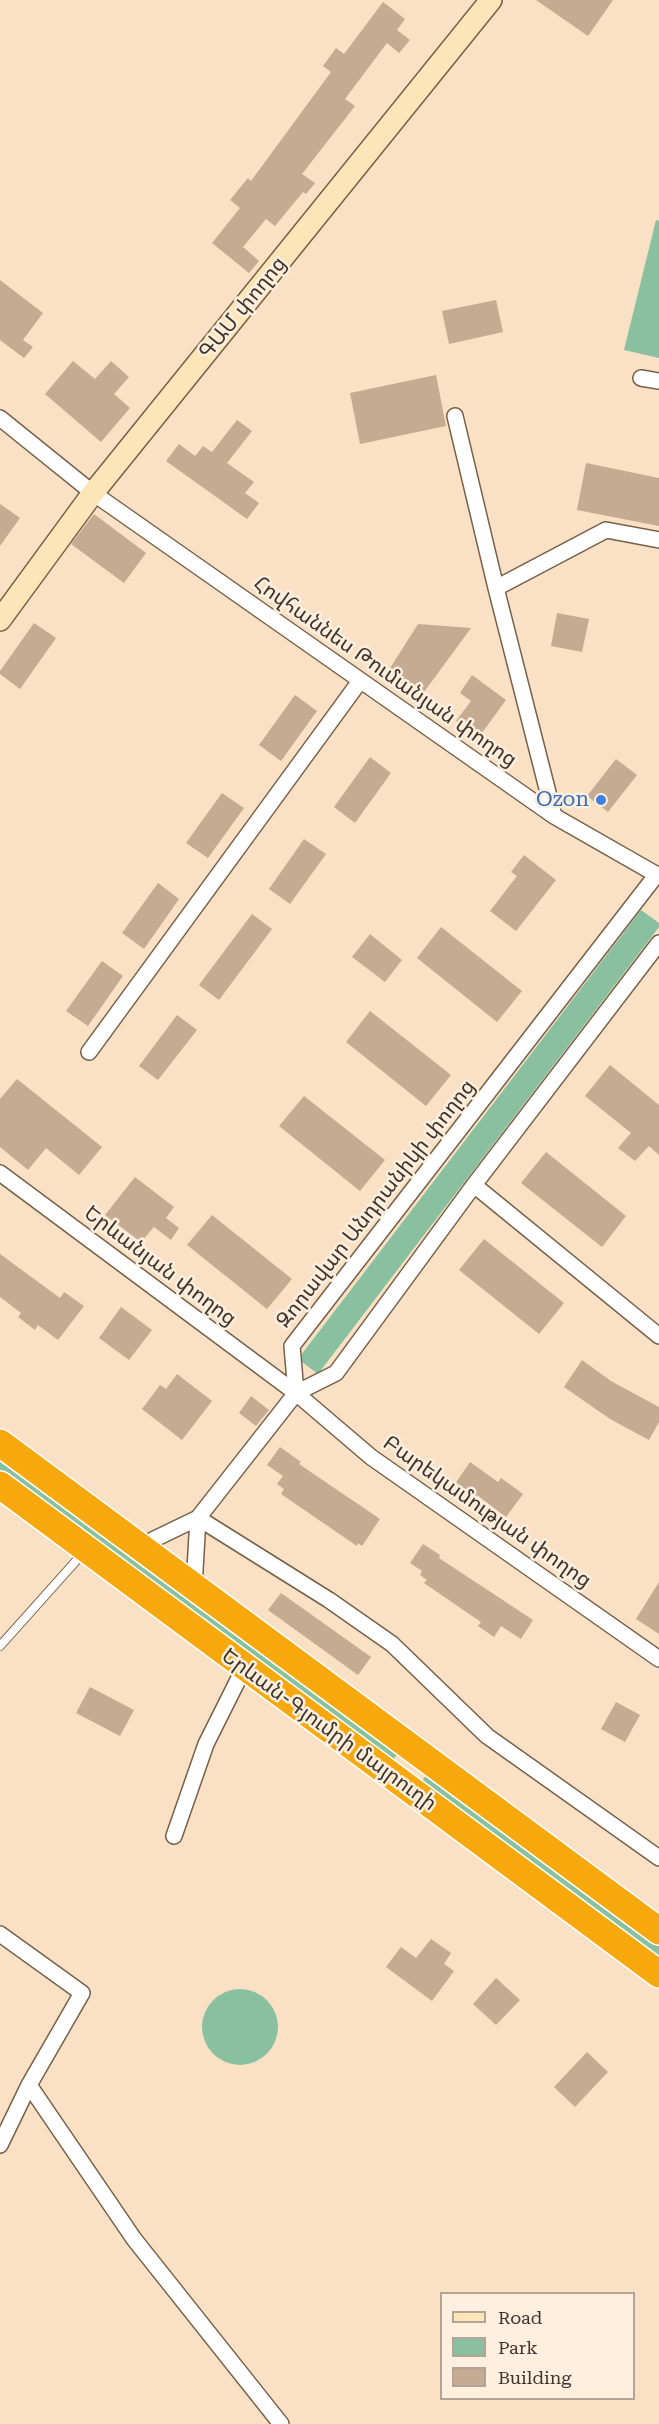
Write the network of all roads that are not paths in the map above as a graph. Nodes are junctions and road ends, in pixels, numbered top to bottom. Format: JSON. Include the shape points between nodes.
{"nodes":[{"id":1,"x":491,"y":0,"type":"edge"},
{"id":2,"x":641,"y":378,"type":"dead end"},
{"id":3,"x":659,"y":381,"type":"edge"},
{"id":4,"x":455,"y":416,"type":"dead end"},
{"id":5,"x":0,"y":418,"type":"edge"},
{"id":6,"x":93,"y":493,"type":"junction"},
{"id":7,"x":659,"y":540,"type":"edge"},
{"id":8,"x":496,"y":588,"type":"junction"},
{"id":9,"x":0,"y":620,"type":"edge"},
{"id":10,"x":360,"y":681,"type":"junction"},
{"id":11,"x":554,"y":816,"type":"junction"},
{"id":12,"x":658,"y":875,"type":"edge"},
{"id":13,"x":659,"y":943,"type":"edge"},
{"id":14,"x":89,"y":1052,"type":"dead end"},
{"id":15,"x":0,"y":1173,"type":"edge"},
{"id":16,"x":474,"y":1185,"type":"junction"},
{"id":17,"x":659,"y":1336,"type":"edge"},
{"id":18,"x":296,"y":1393,"type":"junction"},
{"id":19,"x":0,"y":1443,"type":"edge"},
{"id":20,"x":0,"y":1485,"type":"edge"},
{"id":21,"x":198,"y":1518,"type":"junction"},
{"id":22,"x":140,"y":1546,"type":"junction"},
{"id":23,"x":87,"y":1549,"type":"junction"},
{"id":24,"x":194,"y":1587,"type":"junction"},
{"id":25,"x":0,"y":1646,"type":"edge"},
{"id":26,"x":659,"y":1659,"type":"edge"},
{"id":27,"x":244,"y":1668,"type":"junction"},
{"id":28,"x":420,"y":1754,"type":"junction"},
{"id":29,"x":400,"y":1782,"type":"junction"},
{"id":30,"x":174,"y":1836,"type":"dead end"},
{"id":31,"x":659,"y":1858,"type":"edge"},
{"id":32,"x":659,"y":1931,"type":"edge"},
{"id":33,"x":0,"y":1934,"type":"edge"},
{"id":34,"x":659,"y":1974,"type":"edge"},
{"id":35,"x":29,"y":2085,"type":"junction"},
{"id":36,"x":0,"y":2145,"type":"edge"},
{"id":37,"x":281,"y":2424,"type":"edge"}],
"edges":[{"from":1,"to":6,"type":"street","name":"ԳԱՄ փողոց"},
{"from":2,"to":3,"type":"street"},
{"from":4,"to":8,"type":"street"},
{"from":5,"to":6,"type":"street","name":"Հովհաննես Թումանյան փողոց"},
{"from":6,"to":9,"type":"street","name":"ԳԱՄ փողոց"},
{"from":6,"to":10,"type":"street","name":"Հովհաննես Թումանյան փողոց"},
{"from":7,"to":8,"type":"street","via":[[606,530]]},
{"from":8,"to":11,"type":"street"},
{"from":10,"to":11,"type":"street","name":"Հովհաննես Թումանյան փողոց"},
{"from":10,"to":14,"type":"street"},
{"from":11,"to":12,"type":"street","name":"Հովհաննես Թումանյան փողոց"},
{"from":12,"to":18,"type":"street","name":"Զորավար Անդրանիկի փողոց","via":[[292,1346]]},
{"from":13,"to":16,"type":"street"},
{"from":15,"to":18,"type":"street","name":"Երևանյան փողոց"},
{"from":16,"to":17,"type":"street"},
{"from":16,"to":18,"type":"street","via":[[336,1373]]},
{"from":18,"to":21,"type":"street"},
{"from":18,"to":26,"type":"street","name":"Բարեկամության փողոց","via":[[371,1457]]},
{"from":19,"to":22,"type":"highway","name":"Երևան-Գյումրի մայրուղի"},
{"from":20,"to":23,"type":"highway","name":"Երևան-Գյումրի մայրուղի"},
{"from":21,"to":22,"type":"street"},
{"from":21,"to":24,"type":"street"},
{"from":21,"to":31,"type":"street","via":[[392,1644],[487,1736]]},
{"from":22,"to":24,"type":"highway","name":"Երևան-Գյումրի մայրուղի"},
{"from":23,"to":25,"type":"lane"},
{"from":23,"to":27,"type":"highway","name":"Երևան-Գյումրի մայրուղի"},
{"from":24,"to":28,"type":"highway","name":"Երևան-Գյումրի մայրուղի"},
{"from":27,"to":29,"type":"highway","name":"Երևան-Գյումրի մայրուղի"},
{"from":27,"to":30,"type":"street","via":[[206,1744]]},
{"from":28,"to":29,"type":"highway"},
{"from":28,"to":32,"type":"highway","name":"Երևան-Գյումրի մայրուղի"},
{"from":29,"to":34,"type":"highway","name":"Երևան-Գյումրի մայրուղի"},
{"from":33,"to":35,"type":"street","via":[[82,1993]]},
{"from":35,"to":36,"type":"street"},
{"from":35,"to":37,"type":"street","via":[[134,2239]]}]}
